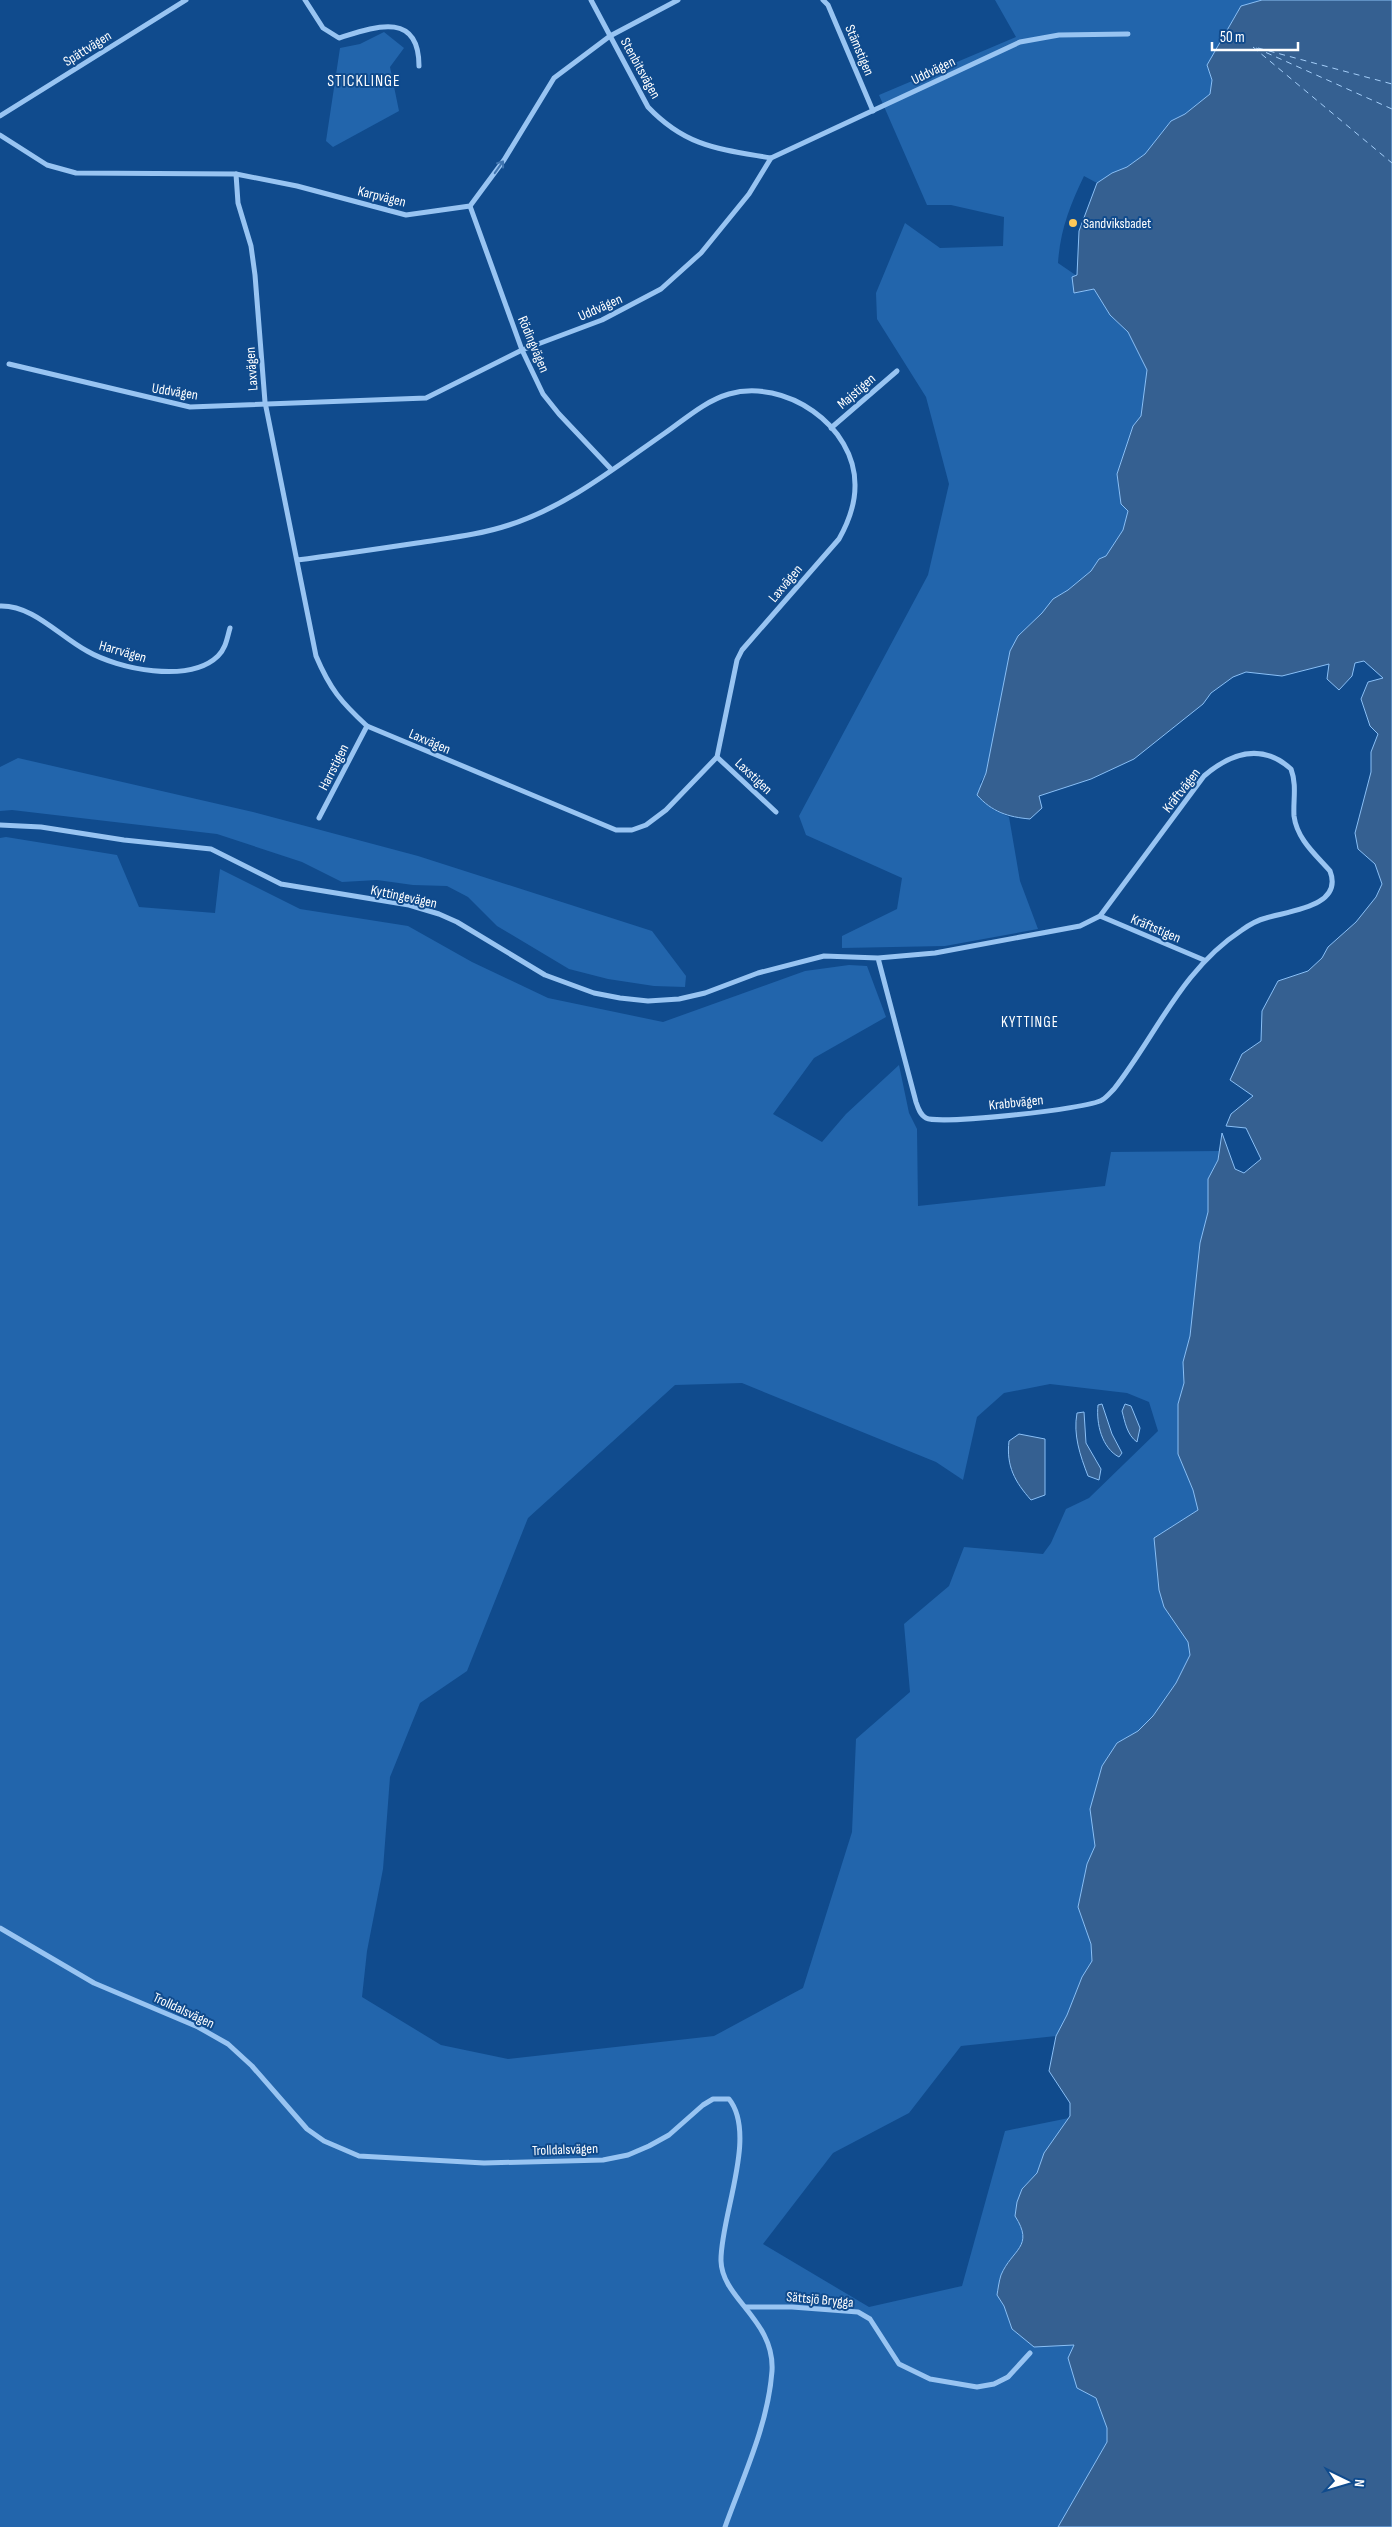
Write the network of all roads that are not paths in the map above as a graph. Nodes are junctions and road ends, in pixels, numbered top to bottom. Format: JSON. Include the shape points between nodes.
{"nodes":[{"id":1,"x":186,"y":0,"type":"edge"},
{"id":2,"x":306,"y":0,"type":"edge"},
{"id":3,"x":591,"y":0,"type":"edge"},
{"id":4,"x":678,"y":0,"type":"edge"},
{"id":5,"x":823,"y":0,"type":"edge"},
{"id":6,"x":1128,"y":34,"type":"dead end"},
{"id":7,"x":610,"y":36,"type":"junction"},
{"id":8,"x":419,"y":66,"type":"dead end"},
{"id":9,"x":873,"y":111,"type":"junction"},
{"id":10,"x":0,"y":116,"type":"edge"},
{"id":11,"x":0,"y":135,"type":"edge"},
{"id":12,"x":770,"y":158,"type":"junction"},
{"id":13,"x":236,"y":174,"type":"junction"},
{"id":14,"x":470,"y":206,"type":"junction"},
{"id":15,"x":522,"y":350,"type":"junction"},
{"id":16,"x":9,"y":364,"type":"dead end"},
{"id":17,"x":897,"y":371,"type":"dead end"},
{"id":18,"x":265,"y":402,"type":"junction"},
{"id":19,"x":831,"y":428,"type":"junction"},
{"id":20,"x":611,"y":469,"type":"junction"},
{"id":21,"x":297,"y":560,"type":"junction"},
{"id":22,"x":0,"y":606,"type":"edge"},
{"id":23,"x":230,"y":628,"type":"dead end"},
{"id":24,"x":367,"y":726,"type":"junction"},
{"id":25,"x":717,"y":757,"type":"junction"},
{"id":26,"x":776,"y":812,"type":"dead end"},
{"id":27,"x":319,"y":818,"type":"dead end"},
{"id":28,"x":0,"y":824,"type":"edge"},
{"id":29,"x":1100,"y":916,"type":"junction"},
{"id":30,"x":878,"y":958,"type":"junction"},
{"id":31,"x":1204,"y":960,"type":"junction"},
{"id":32,"x":0,"y":1928,"type":"edge"},
{"id":33,"x":746,"y":2307,"type":"junction"},
{"id":34,"x":1030,"y":2353,"type":"dead end"},
{"id":35,"x":725,"y":2527,"type":"edge"}],
"edges":[{"from":1,"to":10,"type":"street","name":"Spättvägen"},
{"from":2,"to":8,"type":"street","via":[[324,28],[339,38],[392,25],[403,29],[414,40],[419,52]]},
{"from":3,"to":7,"type":"street","name":"Stenbitsvägen"},
{"from":4,"to":7,"type":"street"},
{"from":5,"to":9,"type":"street","name":"Stämstigen","via":[[828,5]]},
{"from":6,"to":9,"type":"street","name":"Uddvägen","via":[[1059,35],[1020,42]]},
{"from":7,"to":12,"type":"street","name":"Stenbitsvägen","via":[[648,107],[674,131],[718,149]]},
{"from":14,"to":7,"type":"street","one_way":true,"via":[[504,160],[554,78]]},
{"from":9,"to":12,"type":"street","name":"Uddvägen"},
{"from":11,"to":13,"type":"street","name":"Karpvägen","via":[[47,165],[76,173]]},
{"from":12,"to":15,"type":"street","name":"Uddvägen","via":[[749,194],[701,253],[671,282],[602,320]]},
{"from":13,"to":14,"type":"street","name":"Karpvägen","via":[[297,186],[406,215]]},
{"from":13,"to":18,"type":"street","name":"Laxvägen","via":[[238,203],[251,246],[255,275]]},
{"from":14,"to":15,"type":"street","name":"Rödingvägen"},
{"from":15,"to":18,"type":"street","name":"Uddvägen","via":[[426,398]]},
{"from":15,"to":20,"type":"street","name":"Rödingvägen","via":[[543,394]]},
{"from":16,"to":18,"type":"street","name":"Uddvägen","via":[[190,407]]},
{"from":17,"to":19,"type":"street","name":"Majstigen"},
{"from":18,"to":21,"type":"street","name":"Laxvägen"},
{"from":19,"to":20,"type":"street","name":"Laxvägen","via":[[801,403],[781,395],[747,390],[711,401]]},
{"from":19,"to":25,"type":"street","name":"Laxvägen","via":[[853,466],[856,485],[848,521],[822,560],[742,650],[732,678]]},
{"from":20,"to":21,"type":"street","name":"Laxvägen","via":[[565,499],[510,525],[477,534]]},
{"from":21,"to":24,"type":"street","name":"Laxvägen","via":[[316,656],[341,702]]},
{"from":22,"to":23,"type":"street","name":"Harrvägen","via":[[8,605],[27,612],[87,652],[107,661],[161,672],[194,668],[212,660],[225,646]]},
{"from":24,"to":25,"type":"street","name":"Laxvägen","via":[[616,830],[632,830],[646,825],[666,810]]},
{"from":24,"to":27,"type":"street","name":"Harrstigen"},
{"from":25,"to":26,"type":"street","name":"Laxstigen"},
{"from":28,"to":30,"type":"street","name":"Kyttingevägen","via":[[210,849],[281,884],[439,914],[545,975],[594,993],[620,998],[648,1001],[678,999],[824,956]]},
{"from":29,"to":30,"type":"street","name":"Kräftvägen","via":[[1080,926],[935,953]]},
{"from":29,"to":31,"type":"street","name":"Kräftstigen"},
{"from":29,"to":31,"type":"street","name":"Kräftvägen","via":[[1204,776],[1233,757],[1256,753],[1274,756],[1291,770],[1296,827],[1330,871],[1331,885],[1321,902],[1258,921]]},
{"from":30,"to":31,"type":"street","name":"Krabbvägen","via":[[916,1102],[927,1119],[940,1120],[1071,1108],[1102,1100],[1125,1075],[1183,985]]},
{"from":32,"to":33,"type":"street","name":"Trolldalsvägen","via":[[94,1983],[198,2027],[228,2044],[252,2066],[307,2129],[358,2156],[484,2163],[603,2160],[649,2146],[669,2135],[713,2099],[729,2099],[738,2117],[740,2147],[735,2190],[724,2229],[721,2264],[726,2280]]},
{"from":33,"to":34,"type":"street","name":"Sättsjö Brygga","via":[[858,2312],[870,2319],[899,2364],[930,2380],[977,2387],[994,2384],[1008,2377]]},
{"from":33,"to":35,"type":"street","name":"Trolldalsvägen","via":[[767,2338],[772,2351],[772,2371],[761,2425]]}]}
